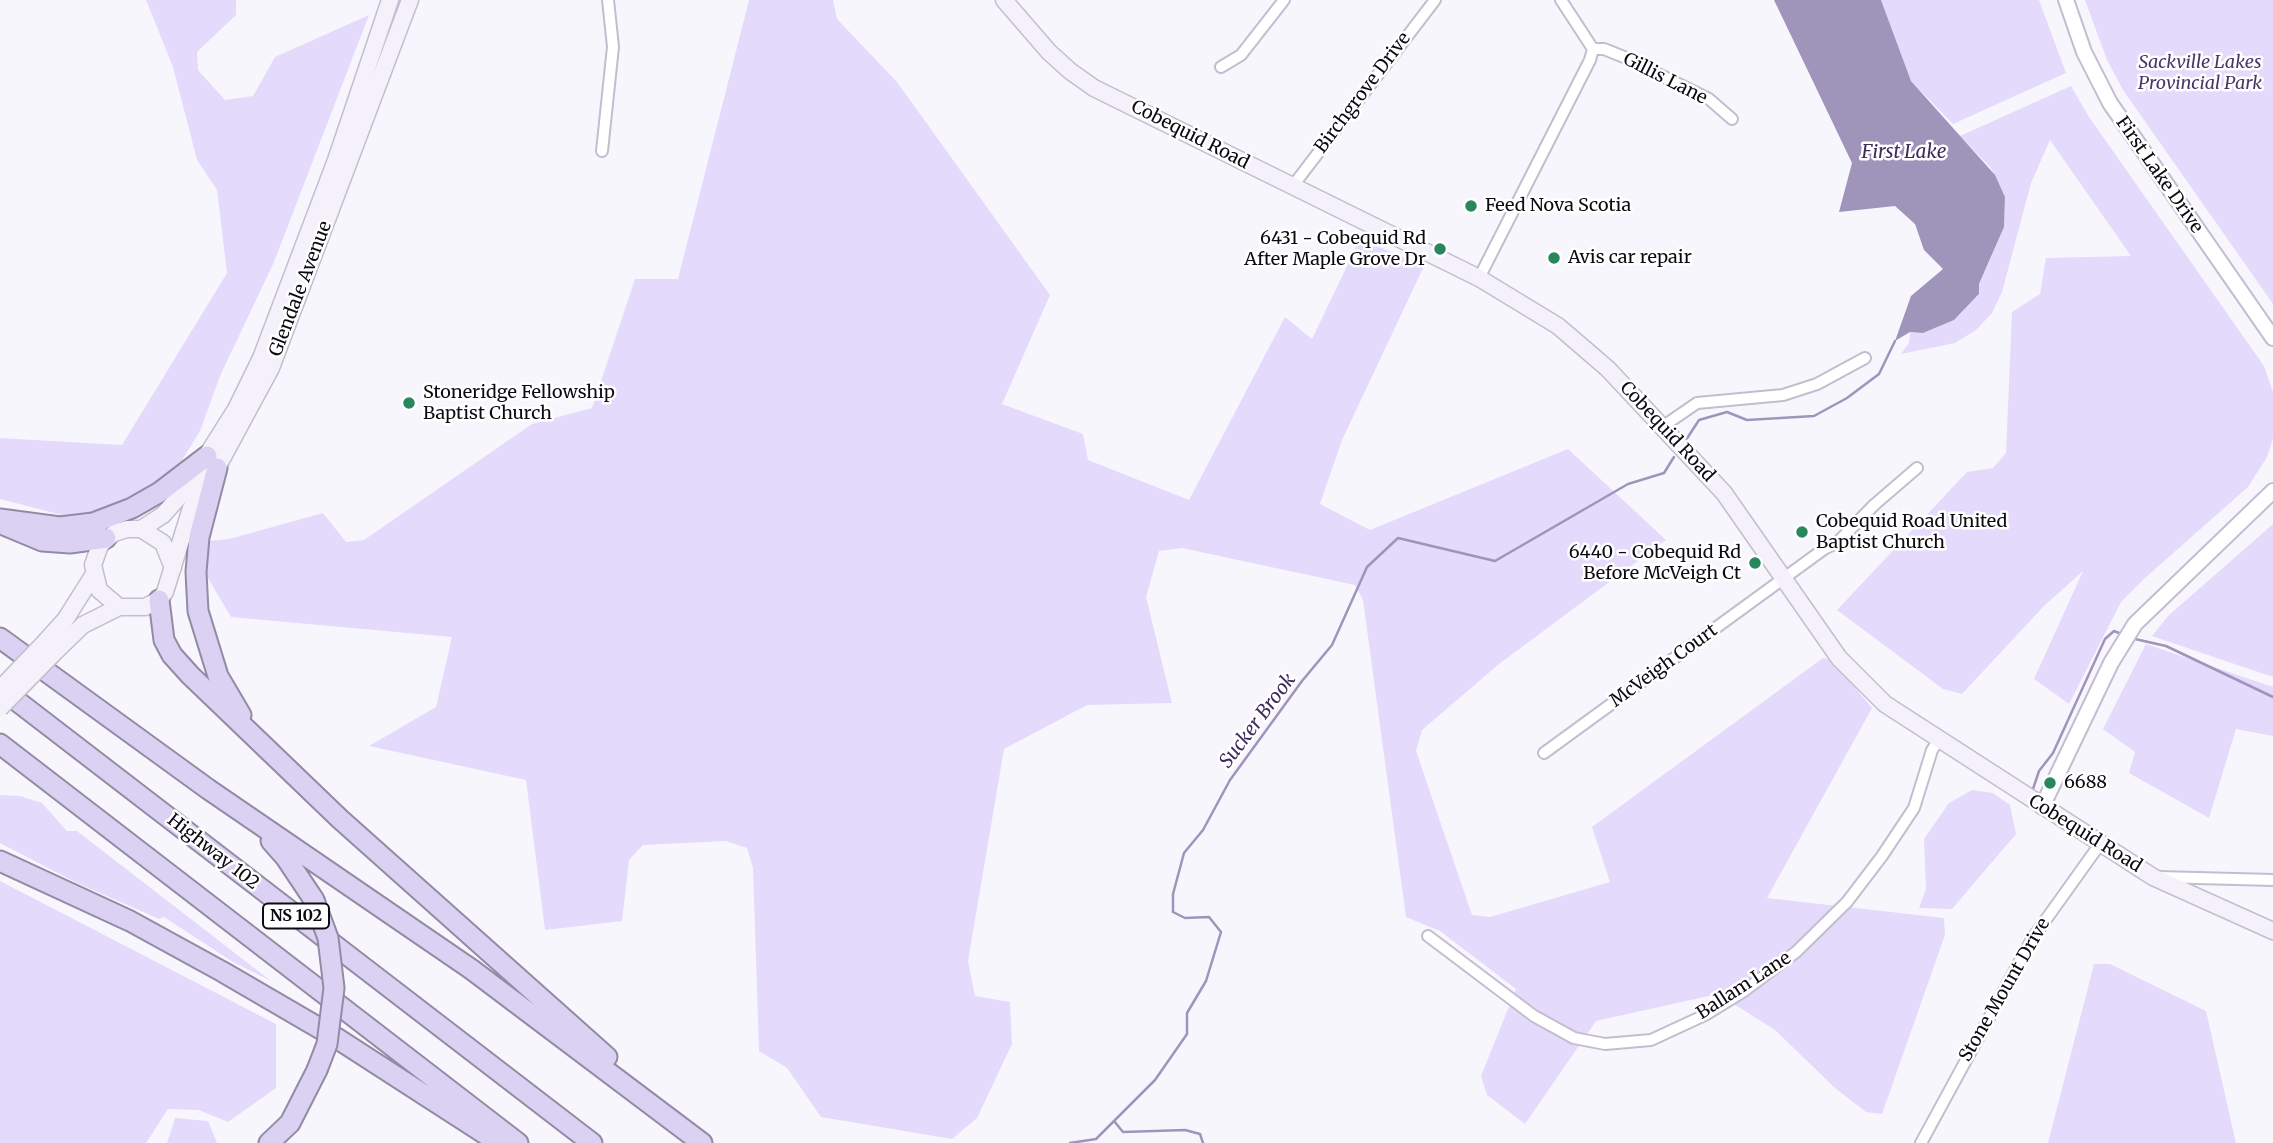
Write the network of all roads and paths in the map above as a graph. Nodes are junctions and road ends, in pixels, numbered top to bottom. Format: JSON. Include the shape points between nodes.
{"nodes":[{"id":1,"x":390,"y":0,"type":"edge"},
{"id":2,"x":410,"y":0,"type":"edge"},
{"id":3,"x":608,"y":0,"type":"edge"},
{"id":4,"x":1004,"y":0,"type":"edge"},
{"id":5,"x":1283,"y":0,"type":"edge"},
{"id":6,"x":1435,"y":0,"type":"edge"},
{"id":7,"x":1561,"y":0,"type":"edge"},
{"id":8,"x":2066,"y":0,"type":"edge"},
{"id":9,"x":1591,"y":54,"type":"junction"},
{"id":10,"x":1221,"y":67,"type":"dead end"},
{"id":11,"x":1732,"y":119,"type":"dead end"},
{"id":12,"x":602,"y":151,"type":"dead end"},
{"id":13,"x":1292,"y":187,"type":"junction"},
{"id":14,"x":1479,"y":278,"type":"junction"},
{"id":15,"x":2273,"y":338,"type":"edge"},
{"id":16,"x":1866,"y":358,"type":"dead end"},
{"id":17,"x":1662,"y":427,"type":"junction"},
{"id":18,"x":212,"y":462,"type":"junction"},
{"id":19,"x":1917,"y":468,"type":"dead end"},
{"id":20,"x":2273,"y":491,"type":"edge"},
{"id":21,"x":0,"y":521,"type":"edge"},
{"id":22,"x":141,"y":530,"type":"junction"},
{"id":23,"x":106,"y":538,"type":"junction"},
{"id":24,"x":173,"y":568,"type":"junction"},
{"id":25,"x":94,"y":574,"type":"junction"},
{"id":26,"x":1783,"y":579,"type":"junction"},
{"id":27,"x":159,"y":600,"type":"junction"},
{"id":28,"x":119,"y":607,"type":"junction"},
{"id":29,"x":0,"y":638,"type":"edge"},
{"id":30,"x":50,"y":647,"type":"junction"},
{"id":31,"x":0,"y":689,"type":"edge"},
{"id":32,"x":0,"y":708,"type":"edge"},
{"id":33,"x":249,"y":732,"type":"junction"},
{"id":34,"x":1939,"y":740,"type":"junction"},
{"id":35,"x":0,"y":744,"type":"edge"},
{"id":36,"x":1544,"y":753,"type":"dead end"},
{"id":37,"x":208,"y":789,"type":"junction"},
{"id":38,"x":2042,"y":807,"type":"junction"},
{"id":39,"x":2100,"y":844,"type":"junction"},
{"id":40,"x":0,"y":861,"type":"edge"},
{"id":41,"x":2153,"y":877,"type":"junction"},
{"id":42,"x":2273,"y":880,"type":"edge"},
{"id":43,"x":2273,"y":931,"type":"edge"},
{"id":44,"x":1429,"y":936,"type":"dead end"},
{"id":45,"x":268,"y":1143,"type":"edge"},
{"id":46,"x":499,"y":1143,"type":"edge"},
{"id":47,"x":518,"y":1143,"type":"edge"},
{"id":48,"x":592,"y":1143,"type":"edge"},
{"id":49,"x":703,"y":1143,"type":"edge"},
{"id":50,"x":1921,"y":1143,"type":"edge"}],
"edges":[{"from":1,"to":18,"type":"main road","name":"Glendale Avenue","via":[[261,358]]},
{"from":2,"to":18,"type":"main road","name":"Glendale Avenue","via":[[271,368]]},
{"from":3,"to":12,"type":"street","via":[[613,40]]},
{"from":4,"to":13,"type":"main road","name":"Cobequid Road","via":[[1049,52],[1094,88]]},
{"from":5,"to":10,"type":"street","via":[[1241,55]]},
{"from":6,"to":13,"type":"street","name":"Birchgrove Drive"},
{"from":7,"to":9,"type":"street"},
{"from":8,"to":15,"type":"street","name":"First Lake Drive","via":[[2084,52],[2110,103]]},
{"from":9,"to":11,"type":"street","name":"Gillis Lane","via":[[1604,49],[1624,57],[1709,99]]},
{"from":9,"to":14,"type":"street"},
{"from":13,"to":14,"type":"main road","name":"Cobequid Road"},
{"from":14,"to":17,"type":"main road","name":"Cobequid Road","via":[[1558,326],[1608,369]]},
{"from":16,"to":17,"type":"street","via":[[1817,384],[1783,395],[1698,403]]},
{"from":17,"to":26,"type":"main road","name":"Cobequid Road","via":[[1724,493]]},
{"from":18,"to":21,"type":"highway","via":[[132,508],[93,523],[60,527]]},
{"from":18,"to":22,"type":"main road","name":"Glendale Avenue"},
{"from":18,"to":24,"type":"main road","name":"Glendale Avenue","via":[[191,508]]},
{"from":18,"to":33,"type":"highway","via":[[195,572],[198,611],[218,676]]},
{"from":19,"to":26,"type":"street","name":"McVeigh Court","via":[[1838,542]]},
{"from":20,"to":38,"type":"street","via":[[2135,624],[2111,663]]},
{"from":21,"to":23,"type":"highway","via":[[16,533],[42,541]]},
{"from":22,"to":23,"type":"main road","name":"Glendale Avenue","via":[[127,529]]},
{"from":22,"to":24,"type":"main road","via":[[163,543]]},
{"from":23,"to":25,"type":"main road","via":[[96,552]]},
{"from":24,"to":27,"type":"main road","name":"Glendale Avenue"},
{"from":25,"to":28,"type":"main road","via":[[99,590]]},
{"from":25,"to":30,"type":"main road"},
{"from":26,"to":34,"type":"main road","name":"Cobequid Road","via":[[1860,681]]},
{"from":26,"to":36,"type":"street","name":"McVeigh Court"},
{"from":27,"to":28,"type":"main road","via":[[145,607]]},
{"from":27,"to":33,"type":"highway","via":[[164,640],[172,655]]},
{"from":28,"to":30,"type":"main road"},
{"from":29,"to":37,"type":"highway"},
{"from":30,"to":31,"type":"main road","bridge":true},
{"from":30,"to":32,"type":"main road","bridge":true},
{"from":31,"to":48,"type":"highway","name":"Highway 102","number":"NS 102"},
{"from":33,"to":49,"type":"highway"},
{"from":34,"to":38,"type":"main road","name":"Cobequid Road"},
{"from":34,"to":44,"type":"street","name":"Ballam Lane","via":[[1914,808],[1847,902],[1796,953],[1744,991],[1651,1040],[1605,1044],[1574,1038],[1534,1016]]},
{"from":35,"to":47,"type":"highway","number":"NS 102"},
{"from":37,"to":45,"type":"highway","bridge":true,"via":[[286,858],[314,900],[328,938],[334,988],[327,1044],[290,1122]]},
{"from":37,"to":49,"type":"highway","via":[[471,969]]},
{"from":38,"to":39,"type":"main road","name":"Cobequid Road"},
{"from":39,"to":41,"type":"main road","name":"Cobequid Road"},
{"from":39,"to":50,"type":"street","name":"Stone Mount Drive","via":[[2032,939]]},
{"from":40,"to":46,"type":"highway","via":[[130,921],[223,972],[338,1039]]},
{"from":41,"to":42,"type":"street"},
{"from":41,"to":43,"type":"main road","name":"Cobequid Road"}]}
